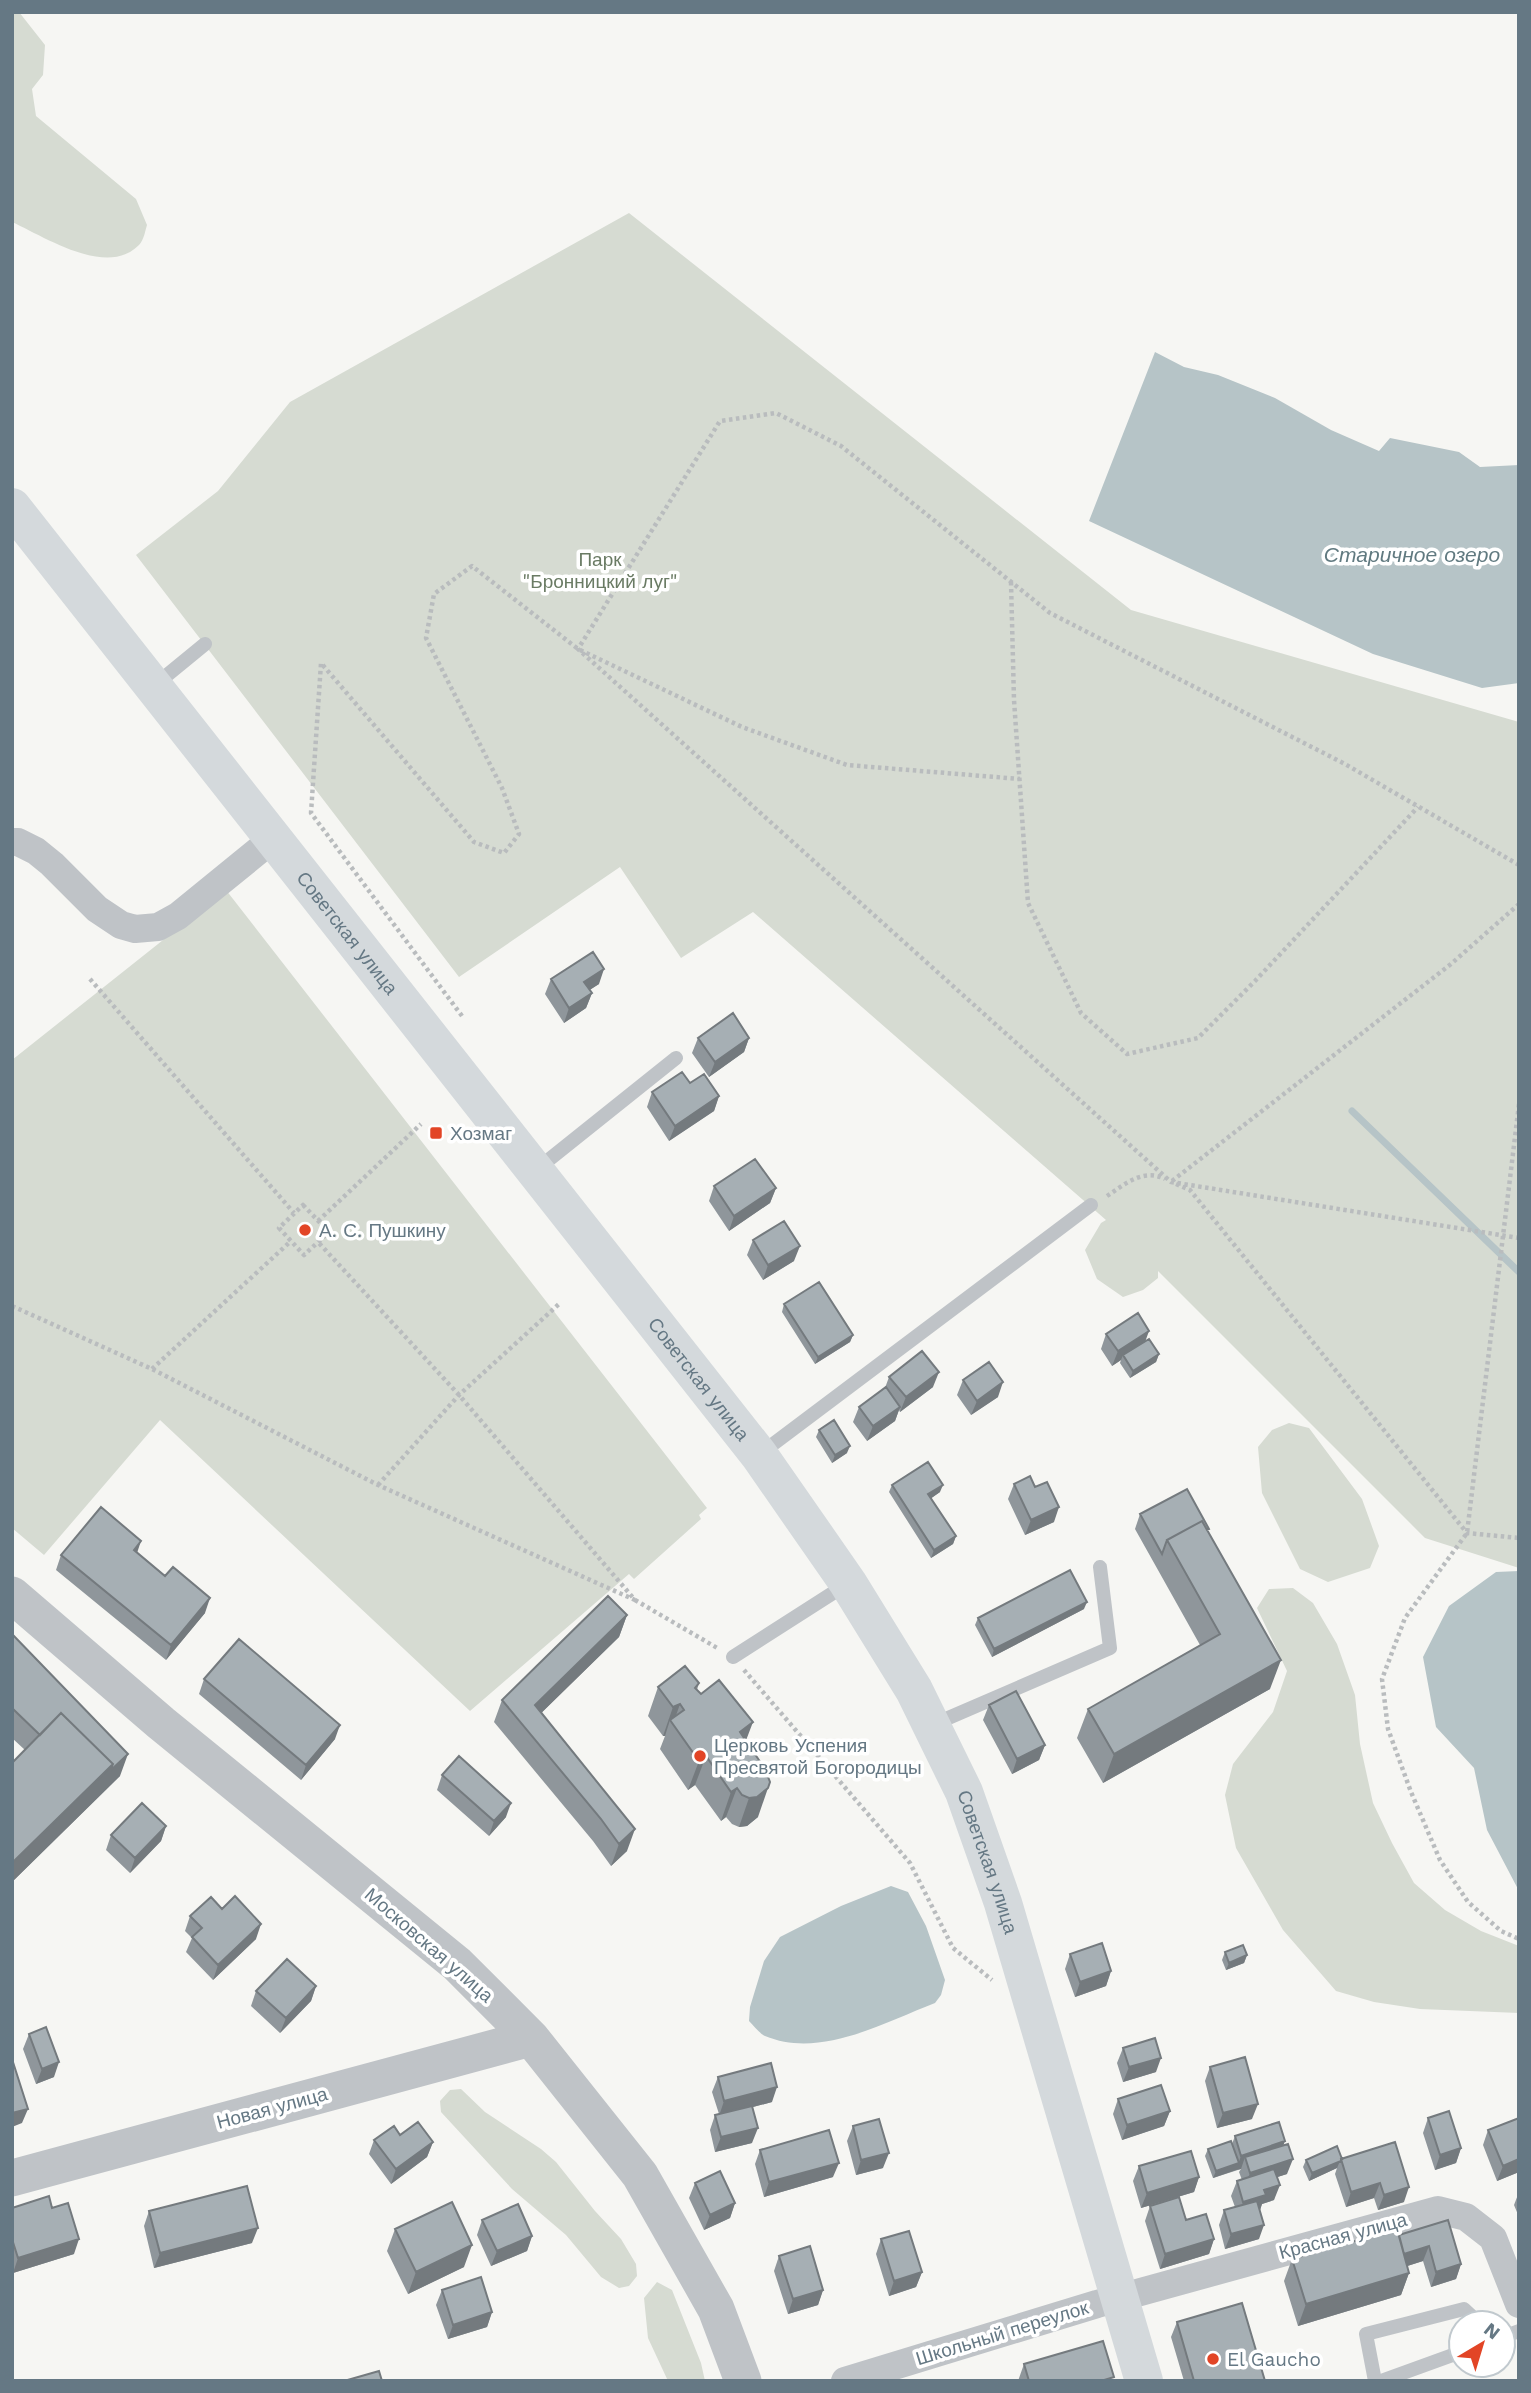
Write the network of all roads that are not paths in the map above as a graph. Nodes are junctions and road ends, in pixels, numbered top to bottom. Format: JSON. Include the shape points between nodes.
{"nodes":[{"id":1,"x":12,"y":507,"type":"edge"},
{"id":2,"x":205,"y":644,"type":"dead end"},
{"id":3,"x":153,"y":686,"type":"junction"},
{"id":4,"x":274,"y":838,"type":"junction"},
{"id":5,"x":12,"y":842,"type":"edge"},
{"id":6,"x":676,"y":1058,"type":"dead end"},
{"id":7,"x":536,"y":1170,"type":"junction"},
{"id":8,"x":1091,"y":1205,"type":"road end"},
{"id":9,"x":759,"y":1455,"type":"junction"},
{"id":10,"x":1100,"y":1567,"type":"dead end"},
{"id":11,"x":848,"y":1583,"type":"junction"},
{"id":12,"x":12,"y":1595,"type":"edge"},
{"id":13,"x":733,"y":1657,"type":"road end"},
{"id":14,"x":931,"y":1726,"type":"junction"},
{"id":15,"x":531,"y":2038,"type":"junction"},
{"id":16,"x":12,"y":2178,"type":"edge"},
{"id":17,"x":1119,"y":2297,"type":"junction"},
{"id":18,"x":1519,"y":2304,"type":"edge"},
{"id":19,"x":1447,"y":2313,"type":"edge"},
{"id":20,"x":1447,"y":2357,"type":"edge"},
{"id":21,"x":743,"y":2381,"type":"edge"},
{"id":22,"x":845,"y":2381,"type":"edge"},
{"id":23,"x":1144,"y":2381,"type":"edge"},
{"id":24,"x":1375,"y":2381,"type":"edge"},
{"id":25,"x":1381,"y":2381,"type":"edge"}],
"edges":[{"from":1,"to":3,"type":"main road","name":"Советская улица"},
{"from":2,"to":3,"type":"lane"},
{"from":3,"to":4,"type":"main road","name":"Советская улица"},
{"from":4,"to":5,"type":"street","via":[[178,916],[158,927],[135,929],[97,909],[36,851]]},
{"from":4,"to":7,"type":"main road","name":"Советская улица"},
{"from":6,"to":7,"type":"lane"},
{"from":7,"to":9,"type":"main road","name":"Советская улица"},
{"from":8,"to":9,"type":"lane"},
{"from":9,"to":11,"type":"main road","name":"Советская улица"},
{"from":10,"to":14,"type":"lane","via":[[1110,1648]]},
{"from":11,"to":13,"type":"lane"},
{"from":11,"to":14,"type":"main road","name":"Советская улица"},
{"from":12,"to":15,"type":"street","name":"Московская улица","via":[[457,1964]]},
{"from":14,"to":17,"type":"main road","name":"Советская улица","via":[[964,1792],[1003,1903]]},
{"from":15,"to":16,"type":"street","name":"Новая улица"},
{"from":15,"to":21,"type":"street","name":"Московская улица","via":[[640,2175],[716,2309]]},
{"from":17,"to":18,"type":"street","name":"Красная улица","via":[[1438,2210],[1466,2217],[1493,2238]]},
{"from":17,"to":22,"type":"street","name":"Школьный переулок"},
{"from":17,"to":23,"type":"main road","name":"Советская улица"},
{"from":19,"to":24,"type":"lane","via":[[1366,2334]]},
{"from":20,"to":25,"type":"lane"}]}
